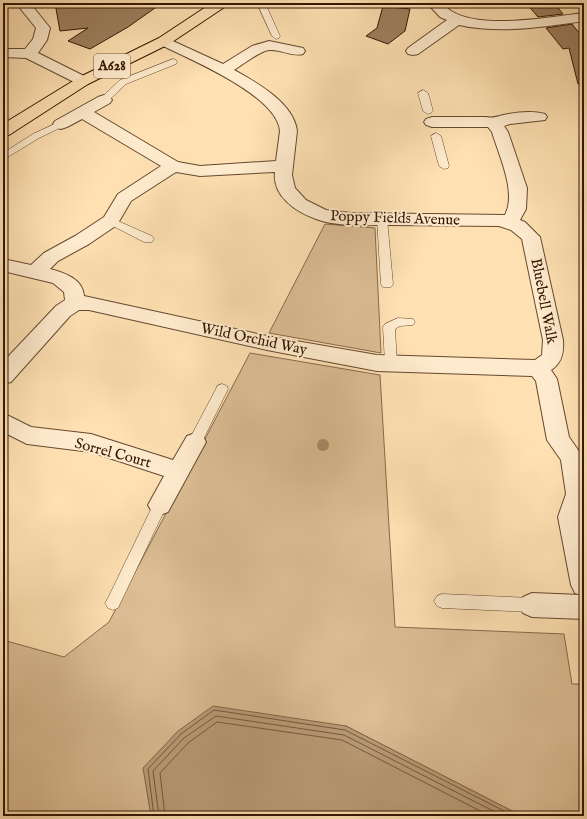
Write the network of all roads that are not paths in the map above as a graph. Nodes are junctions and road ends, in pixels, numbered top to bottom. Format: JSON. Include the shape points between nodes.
{"nodes":[{"id":1,"x":23,"y":3,"type":"edge"},
{"id":2,"x":221,"y":3,"type":"edge"},
{"id":3,"x":261,"y":3,"type":"edge"},
{"id":4,"x":434,"y":3,"type":"edge"},
{"id":5,"x":584,"y":16,"type":"edge"},
{"id":6,"x":456,"y":20,"type":"junction"},
{"id":7,"x":272,"y":40,"type":"junction"},
{"id":8,"x":164,"y":41,"type":"junction"},
{"id":9,"x":298,"y":51,"type":"dead end"},
{"id":10,"x":413,"y":51,"type":"dead end"},
{"id":11,"x":3,"y":53,"type":"edge"},
{"id":12,"x":29,"y":54,"type":"junction"},
{"id":13,"x":173,"y":62,"type":"dead end"},
{"id":14,"x":224,"y":70,"type":"junction"},
{"id":15,"x":83,"y":81,"type":"junction"},
{"id":16,"x":423,"y":93,"type":"dead end"},
{"id":17,"x":104,"y":100,"type":"joint"},
{"id":18,"x":82,"y":112,"type":"junction"},
{"id":19,"x":539,"y":117,"type":"dead end"},
{"id":20,"x":432,"y":123,"type":"junction"},
{"id":21,"x":61,"y":124,"type":"joint"},
{"id":22,"x":494,"y":124,"type":"junction"},
{"id":23,"x":3,"y":131,"type":"edge"},
{"id":24,"x":3,"y":156,"type":"edge"},
{"id":25,"x":173,"y":166,"type":"junction"},
{"id":26,"x":284,"y":166,"type":"junction"},
{"id":27,"x":444,"y":166,"type":"dead end"},
{"id":28,"x":382,"y":219,"type":"junction"},
{"id":29,"x":112,"y":221,"type":"junction"},
{"id":30,"x":510,"y":222,"type":"junction"},
{"id":31,"x":531,"y":237,"type":"joint"},
{"id":32,"x":148,"y":239,"type":"dead end"},
{"id":33,"x":3,"y":265,"type":"edge"},
{"id":34,"x":36,"y":272,"type":"junction"},
{"id":35,"x":388,"y":284,"type":"dead end"},
{"id":36,"x":75,"y":303,"type":"junction"},
{"id":37,"x":409,"y":322,"type":"dead end"},
{"id":38,"x":391,"y":363,"type":"junction"},
{"id":39,"x":538,"y":368,"type":"junction"},
{"id":40,"x":3,"y":376,"type":"edge"},
{"id":41,"x":222,"y":389,"type":"dead end"},
{"id":42,"x":3,"y":422,"type":"edge"},
{"id":43,"x":195,"y":442,"type":"joint"},
{"id":44,"x":178,"y":471,"type":"junction"},
{"id":45,"x":160,"y":505,"type":"joint"},
{"id":46,"x":584,"y":585,"type":"edge"},
{"id":47,"x":442,"y":601,"type":"dead end"},
{"id":48,"x":112,"y":603,"type":"dead end"},
{"id":49,"x":532,"y":605,"type":"joint"},
{"id":50,"x":584,"y":607,"type":"edge"}],
"edges":[{"from":1,"to":12,"type":"street","via":[[43,28],[40,40]]},
{"from":2,"to":8,"type":"highway","number":"A628"},
{"from":3,"to":7,"type":"lane"},
{"from":4,"to":6,"type":"street","via":[[438,9]]},
{"from":5,"to":6,"type":"street","via":[[511,25],[482,25]]},
{"from":6,"to":10,"type":"street"},
{"from":7,"to":9,"type":"street"},
{"from":7,"to":14,"type":"street"},
{"from":8,"to":14,"type":"street","name":"Poppy Fields Avenue"},
{"from":8,"to":15,"type":"highway","number":"A628"},
{"from":11,"to":12,"type":"street"},
{"from":12,"to":15,"type":"street"},
{"from":13,"to":17,"type":"lane","via":[[123,82]]},
{"from":14,"to":26,"type":"street","name":"Poppy Fields Avenue","via":[[255,88],[277,107],[288,125]]},
{"from":15,"to":23,"type":"highway","number":"A628"},
{"from":16,"to":20,"type":"lane"},
{"from":17,"to":18,"type":"street"},
{"from":18,"to":21,"type":"street"},
{"from":18,"to":25,"type":"street"},
{"from":19,"to":22,"type":"street","via":[[508,119]]},
{"from":20,"to":22,"type":"street"},
{"from":20,"to":27,"type":"lane"},
{"from":21,"to":24,"type":"lane"},
{"from":22,"to":30,"type":"street","via":[[500,132],[518,188],[518,209]]},
{"from":25,"to":26,"type":"street","via":[[200,171]]},
{"from":25,"to":29,"type":"street","via":[[124,198]]},
{"from":26,"to":28,"type":"street","name":"Poppy Fields Avenue","via":[[286,190],[300,204],[322,215],[351,219]]},
{"from":28,"to":30,"type":"street","name":"Poppy Fields Avenue"},
{"from":28,"to":35,"type":"lane"},
{"from":29,"to":32,"type":"lane"},
{"from":29,"to":34,"type":"street","via":[[51,257]]},
{"from":30,"to":31,"type":"street","name":"Poppy Fields Avenue"},
{"from":31,"to":39,"type":"street","name":"Bluebell Walk","via":[[554,353],[550,362]]},
{"from":33,"to":34,"type":"street"},
{"from":34,"to":36,"type":"street","via":[[59,278],[74,288]]},
{"from":36,"to":38,"type":"street","name":"Wild Orchid Way","via":[[89,303],[267,343],[376,363]]},
{"from":36,"to":40,"type":"street","via":[[63,311]]},
{"from":37,"to":38,"type":"lane","via":[[398,322],[389,327]]},
{"from":38,"to":39,"type":"street","name":"Wild Orchid Way"},
{"from":39,"to":46,"type":"street","via":[[546,379],[558,440],[572,458],[578,494],[570,517]]},
{"from":41,"to":43,"type":"lane"},
{"from":42,"to":44,"type":"street","name":"Sorrel Court","via":[[27,435],[91,443]]},
{"from":43,"to":44,"type":"street"},
{"from":44,"to":45,"type":"street"},
{"from":45,"to":48,"type":"lane"},
{"from":47,"to":49,"type":"lane"},
{"from":49,"to":50,"type":"street"}]}
